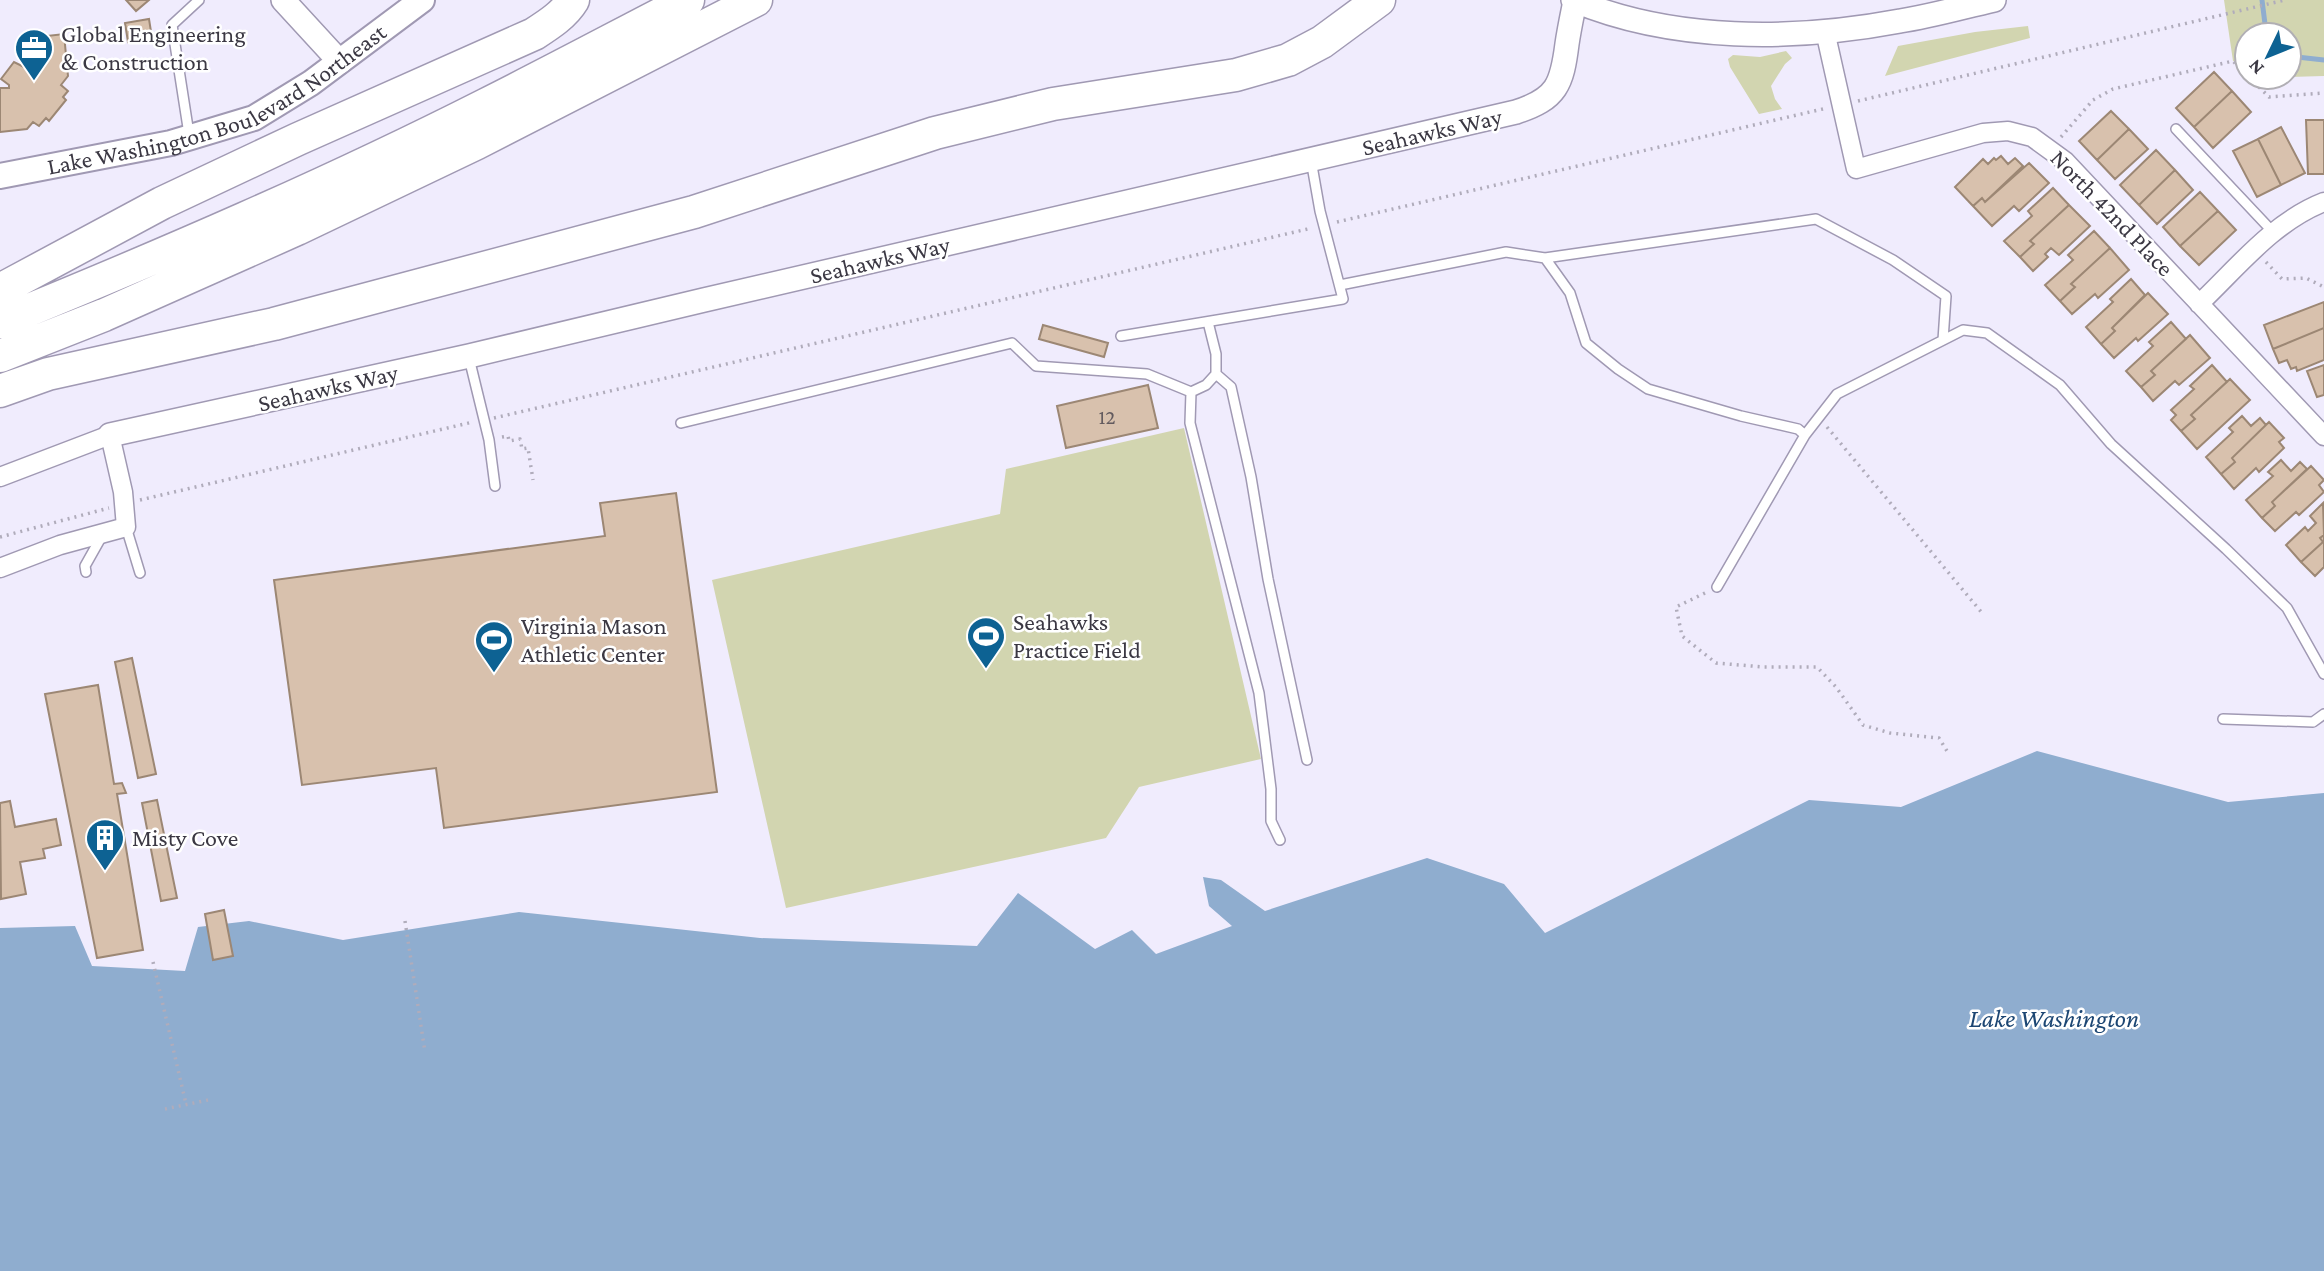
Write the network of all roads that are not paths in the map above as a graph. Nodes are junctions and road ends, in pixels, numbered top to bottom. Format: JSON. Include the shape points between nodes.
{"nodes":[{"id":1,"x":199,"y":0,"type":"edge"},
{"id":2,"x":283,"y":0,"type":"edge"},
{"id":3,"x":422,"y":0,"type":"edge"},
{"id":4,"x":688,"y":0,"type":"edge"},
{"id":5,"x":756,"y":0,"type":"edge"},
{"id":6,"x":1379,"y":0,"type":"edge"},
{"id":7,"x":1574,"y":0,"type":"edge"},
{"id":8,"x":1994,"y":0,"type":"edge"},
{"id":9,"x":561,"y":7,"type":"edge"},
{"id":10,"x":1825,"y":31,"type":"junction"},
{"id":11,"x":340,"y":62,"type":"junction"},
{"id":12,"x":2176,"y":129,"type":"dead end"},
{"id":13,"x":190,"y":139,"type":"junction"},
{"id":14,"x":1311,"y":160,"type":"junction"},
{"id":15,"x":0,"y":176,"type":"edge"},
{"id":16,"x":2324,"y":202,"type":"edge"},
{"id":17,"x":2273,"y":232,"type":"junction"},
{"id":18,"x":1545,"y":258,"type":"junction"},
{"id":19,"x":1340,"y":285,"type":"junction"},
{"id":20,"x":0,"y":290,"type":"edge"},
{"id":21,"x":2199,"y":304,"type":"junction"},
{"id":22,"x":0,"y":322,"type":"edge"},
{"id":23,"x":1208,"y":322,"type":"junction"},
{"id":24,"x":1121,"y":336,"type":"dead end"},
{"id":25,"x":1943,"y":340,"type":"junction"},
{"id":26,"x":0,"y":356,"type":"edge"},
{"id":27,"x":469,"y":356,"type":"junction"},
{"id":28,"x":1216,"y":374,"type":"junction"},
{"id":29,"x":0,"y":391,"type":"edge"},
{"id":30,"x":1191,"y":392,"type":"junction"},
{"id":31,"x":681,"y":423,"type":"dead end"},
{"id":32,"x":110,"y":435,"type":"junction"},
{"id":33,"x":1805,"y":435,"type":"junction"},
{"id":34,"x":2324,"y":436,"type":"edge"},
{"id":35,"x":0,"y":477,"type":"edge"},
{"id":36,"x":495,"y":486,"type":"dead end"},
{"id":37,"x":127,"y":527,"type":"junction"},
{"id":38,"x":104,"y":533,"type":"junction"},
{"id":39,"x":0,"y":568,"type":"edge"},
{"id":40,"x":86,"y":572,"type":"dead end"},
{"id":41,"x":139,"y":573,"type":"dead end"},
{"id":42,"x":1717,"y":587,"type":"road end"},
{"id":43,"x":2324,"y":674,"type":"edge"},
{"id":44,"x":2324,"y":714,"type":"edge"},
{"id":45,"x":2223,"y":719,"type":"dead end"},
{"id":46,"x":1307,"y":760,"type":"dead end"},
{"id":47,"x":1280,"y":840,"type":"dead end"}],
"edges":[{"from":1,"to":13,"type":"lane","via":[[172,25]]},
{"from":2,"to":11,"type":"street"},
{"from":3,"to":11,"type":"main road","name":"Lake Washington Boulevard Northeast"},
{"from":4,"to":22,"type":"highway","via":[[343,173]]},
{"from":5,"to":26,"type":"highway","via":[[477,144],[297,229]]},
{"from":6,"to":29,"type":"highway","via":[[1322,42],[1262,68],[1053,104],[948,130],[694,212],[274,324],[48,374]]},
{"from":7,"to":10,"type":"street","via":[[1613,15],[1667,27],[1748,34]]},
{"from":7,"to":14,"type":"street","name":"Seahawks Way","via":[[1564,71],[1545,99],[1516,112]]},
{"from":8,"to":10,"type":"street","via":[[1900,22]]},
{"from":9,"to":20,"type":"highway","via":[[534,34],[162,203]]},
{"from":10,"to":21,"type":"street","name":"North 42nd Place","via":[[1856,169],[1983,133],[2008,131],[2032,137],[2065,161]]},
{"from":11,"to":13,"type":"main road","name":"Lake Washington Boulevard Northeast","via":[[254,118]]},
{"from":12,"to":17,"type":"lane"},
{"from":13,"to":15,"type":"main road","name":"Lake Washington Boulevard Northeast"},
{"from":14,"to":19,"type":"lane"},
{"from":14,"to":27,"type":"street","name":"Seahawks Way"},
{"from":16,"to":17,"type":"street"},
{"from":17,"to":21,"type":"street"},
{"from":18,"to":19,"type":"lane","via":[[1506,252]]},
{"from":18,"to":25,"type":"lane","via":[[1816,219],[1893,260],[1946,296]]},
{"from":18,"to":33,"type":"lane","via":[[1570,293],[1586,343],[1618,369],[1648,389],[1798,429]]},
{"from":19,"to":23,"type":"lane","via":[[1343,299]]},
{"from":21,"to":34,"type":"street","name":"North 42nd Place"},
{"from":23,"to":24,"type":"lane"},
{"from":23,"to":28,"type":"lane"},
{"from":25,"to":33,"type":"lane","via":[[1837,394]]},
{"from":25,"to":43,"type":"lane","via":[[1964,330],[1987,333],[2060,385],[2111,444],[2287,608]]},
{"from":27,"to":32,"type":"street","name":"Seahawks Way"},
{"from":27,"to":36,"type":"lane"},
{"from":28,"to":30,"type":"lane"},
{"from":28,"to":46,"type":"lane","via":[[1231,387]]},
{"from":30,"to":31,"type":"lane","via":[[1147,374],[1036,366],[1012,343]]},
{"from":30,"to":47,"type":"lane","via":[[1190,423],[1259,693],[1271,821]]},
{"from":32,"to":35,"type":"street"},
{"from":32,"to":37,"type":"street"},
{"from":33,"to":42,"type":"lane"},
{"from":37,"to":38,"type":"street"},
{"from":37,"to":41,"type":"lane"},
{"from":38,"to":39,"type":"street"},
{"from":38,"to":40,"type":"lane"},
{"from":44,"to":45,"type":"lane","via":[[2313,722]]}]}
